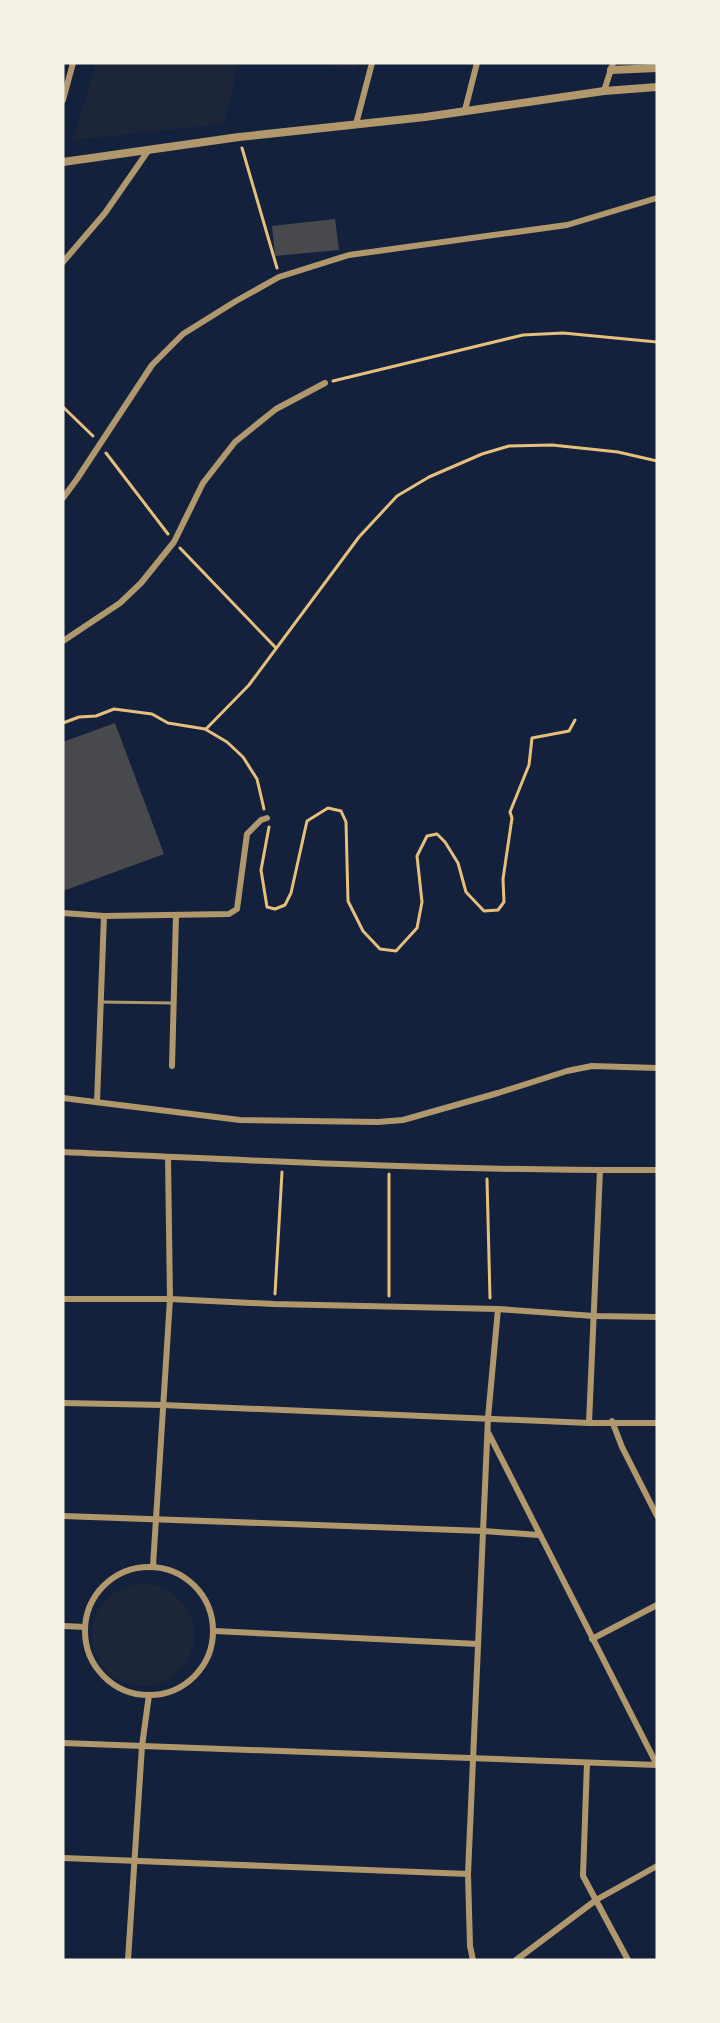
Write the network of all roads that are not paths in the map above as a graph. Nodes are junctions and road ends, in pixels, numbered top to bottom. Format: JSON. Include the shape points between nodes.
{"nodes":[{"id":1,"x":73,"y":63,"type":"edge"},
{"id":2,"x":372,"y":63,"type":"edge"},
{"id":3,"x":477,"y":63,"type":"edge"},
{"id":4,"x":612,"y":67,"type":"edge"},
{"id":5,"x":657,"y":68,"type":"edge"},
{"id":6,"x":657,"y":87,"type":"edge"},
{"id":7,"x":604,"y":91,"type":"junction"},
{"id":8,"x":63,"y":100,"type":"edge"},
{"id":9,"x":465,"y":110,"type":"junction"},
{"id":10,"x":356,"y":124,"type":"junction"},
{"id":11,"x":148,"y":151,"type":"junction"},
{"id":12,"x":63,"y":162,"type":"edge"},
{"id":13,"x":657,"y":198,"type":"edge"},
{"id":14,"x":63,"y":262,"type":"edge"},
{"id":15,"x":325,"y":382,"type":"road end"},
{"id":16,"x":63,"y":498,"type":"edge"},
{"id":17,"x":63,"y":641,"type":"edge"},
{"id":18,"x":267,"y":818,"type":"road end"},
{"id":19,"x":63,"y":913,"type":"edge"},
{"id":20,"x":176,"y":915,"type":"junction"},
{"id":21,"x":104,"y":916,"type":"junction"},
{"id":22,"x":100,"y":1002,"type":"junction"},
{"id":23,"x":174,"y":1003,"type":"junction"},
{"id":24,"x":172,"y":1066,"type":"dead end"},
{"id":25,"x":657,"y":1068,"type":"edge"},
{"id":26,"x":63,"y":1098,"type":"edge"},
{"id":27,"x":97,"y":1102,"type":"junction"},
{"id":28,"x":63,"y":1152,"type":"edge"},
{"id":29,"x":168,"y":1157,"type":"junction"},
{"id":30,"x":600,"y":1170,"type":"junction"},
{"id":31,"x":657,"y":1170,"type":"edge"},
{"id":32,"x":63,"y":1299,"type":"edge"},
{"id":33,"x":170,"y":1299,"type":"junction"},
{"id":34,"x":494,"y":1309,"type":"junction"},
{"id":35,"x":594,"y":1316,"type":"junction"},
{"id":36,"x":657,"y":1317,"type":"edge"},
{"id":37,"x":63,"y":1403,"type":"edge"},
{"id":38,"x":163,"y":1405,"type":"junction"},
{"id":39,"x":488,"y":1418,"type":"junction"},
{"id":40,"x":612,"y":1421,"type":"junction"},
{"id":41,"x":589,"y":1422,"type":"junction"},
{"id":42,"x":657,"y":1423,"type":"edge"},
{"id":43,"x":488,"y":1432,"type":"junction"},
{"id":44,"x":63,"y":1516,"type":"edge"},
{"id":45,"x":657,"y":1516,"type":"edge"},
{"id":46,"x":155,"y":1519,"type":"junction"},
{"id":47,"x":484,"y":1531,"type":"junction"},
{"id":48,"x":539,"y":1535,"type":"junction"},
{"id":49,"x":153,"y":1566,"type":"junction"},
{"id":50,"x":657,"y":1605,"type":"edge"},
{"id":51,"x":63,"y":1626,"type":"edge"},
{"id":52,"x":85,"y":1627,"type":"junction"},
{"id":53,"x":214,"y":1631,"type":"junction"},
{"id":54,"x":592,"y":1639,"type":"junction"},
{"id":55,"x":478,"y":1644,"type":"junction"},
{"id":56,"x":149,"y":1695,"type":"junction"},
{"id":57,"x":63,"y":1743,"type":"edge"},
{"id":58,"x":142,"y":1746,"type":"junction"},
{"id":59,"x":472,"y":1759,"type":"junction"},
{"id":60,"x":587,"y":1763,"type":"junction"},
{"id":61,"x":657,"y":1765,"type":"edge"},
{"id":62,"x":63,"y":1858,"type":"edge"},
{"id":63,"x":133,"y":1861,"type":"junction"},
{"id":64,"x":657,"y":1866,"type":"edge"},
{"id":65,"x":468,"y":1874,"type":"junction"},
{"id":66,"x":596,"y":1900,"type":"junction"},
{"id":67,"x":128,"y":1960,"type":"edge"},
{"id":68,"x":473,"y":1960,"type":"edge"},
{"id":69,"x":516,"y":1960,"type":"edge"},
{"id":70,"x":628,"y":1960,"type":"edge"}],
"edges":[{"from":1,"to":8,"type":"street"},
{"from":2,"to":10,"type":"street"},
{"from":3,"to":9,"type":"street"},
{"from":4,"to":5,"type":"street"},
{"from":4,"to":7,"type":"street"},
{"from":6,"to":7,"type":"street"},
{"from":7,"to":9,"type":"street"},
{"from":9,"to":10,"type":"street"},
{"from":10,"to":11,"type":"street"},
{"from":11,"to":12,"type":"street"},
{"from":11,"to":14,"type":"street","via":[[105,213]]},
{"from":13,"to":16,"type":"street","via":[[567,225],[349,255],[279,277],[183,334],[152,365]]},
{"from":15,"to":17,"type":"street","via":[[276,409],[235,442],[203,483],[174,542],[141,583],[120,603]]},
{"from":18,"to":20,"type":"street","via":[[247,834],[237,909],[229,914]]},
{"from":19,"to":21,"type":"street"},
{"from":20,"to":21,"type":"street"},
{"from":20,"to":23,"type":"street"},
{"from":21,"to":22,"type":"street"},
{"from":22,"to":23,"type":"lane"},
{"from":22,"to":27,"type":"street"},
{"from":23,"to":24,"type":"street"},
{"from":25,"to":27,"type":"street","via":[[592,1066],[403,1120],[378,1122],[240,1120]]},
{"from":26,"to":27,"type":"street"},
{"from":28,"to":29,"type":"street"},
{"from":29,"to":30,"type":"street"},
{"from":29,"to":33,"type":"street"},
{"from":30,"to":31,"type":"street"},
{"from":30,"to":35,"type":"street"},
{"from":32,"to":33,"type":"street"},
{"from":33,"to":34,"type":"street"},
{"from":33,"to":38,"type":"street"},
{"from":34,"to":35,"type":"street"},
{"from":34,"to":39,"type":"street"},
{"from":35,"to":36,"type":"street"},
{"from":35,"to":41,"type":"street"},
{"from":37,"to":38,"type":"street"},
{"from":38,"to":39,"type":"street"},
{"from":38,"to":46,"type":"street"},
{"from":39,"to":41,"type":"street"},
{"from":39,"to":43,"type":"street"},
{"from":40,"to":41,"type":"street"},
{"from":40,"to":42,"type":"street"},
{"from":40,"to":45,"type":"street"},
{"from":43,"to":47,"type":"street"},
{"from":43,"to":48,"type":"street"},
{"from":44,"to":46,"type":"street"},
{"from":46,"to":47,"type":"street"},
{"from":46,"to":49,"type":"street"},
{"from":47,"to":48,"type":"street"},
{"from":47,"to":55,"type":"street"},
{"from":48,"to":54,"type":"street"},
{"from":49,"to":52,"type":"street","via":[[128,1569],[106,1582],[91,1602]]},
{"from":49,"to":53,"type":"street","via":[[176,1572],[196,1586],[209,1607]]},
{"from":50,"to":54,"type":"street"},
{"from":51,"to":52,"type":"street"},
{"from":52,"to":56,"type":"street","via":[[87,1648],[96,1667],[110,1682],[129,1692]]},
{"from":53,"to":55,"type":"street"},
{"from":53,"to":56,"type":"street","via":[[209,1656],[195,1677],[174,1691]]},
{"from":54,"to":61,"type":"street"},
{"from":55,"to":59,"type":"street"},
{"from":56,"to":58,"type":"street"},
{"from":57,"to":58,"type":"street"},
{"from":58,"to":59,"type":"street"},
{"from":58,"to":63,"type":"street"},
{"from":59,"to":60,"type":"street"},
{"from":59,"to":65,"type":"street"},
{"from":60,"to":61,"type":"street"},
{"from":60,"to":66,"type":"street","via":[[582,1866]]},
{"from":62,"to":63,"type":"street"},
{"from":63,"to":65,"type":"street"},
{"from":63,"to":67,"type":"street"},
{"from":64,"to":66,"type":"street"},
{"from":65,"to":68,"type":"street"},
{"from":66,"to":69,"type":"street"},
{"from":66,"to":70,"type":"street"}]}
